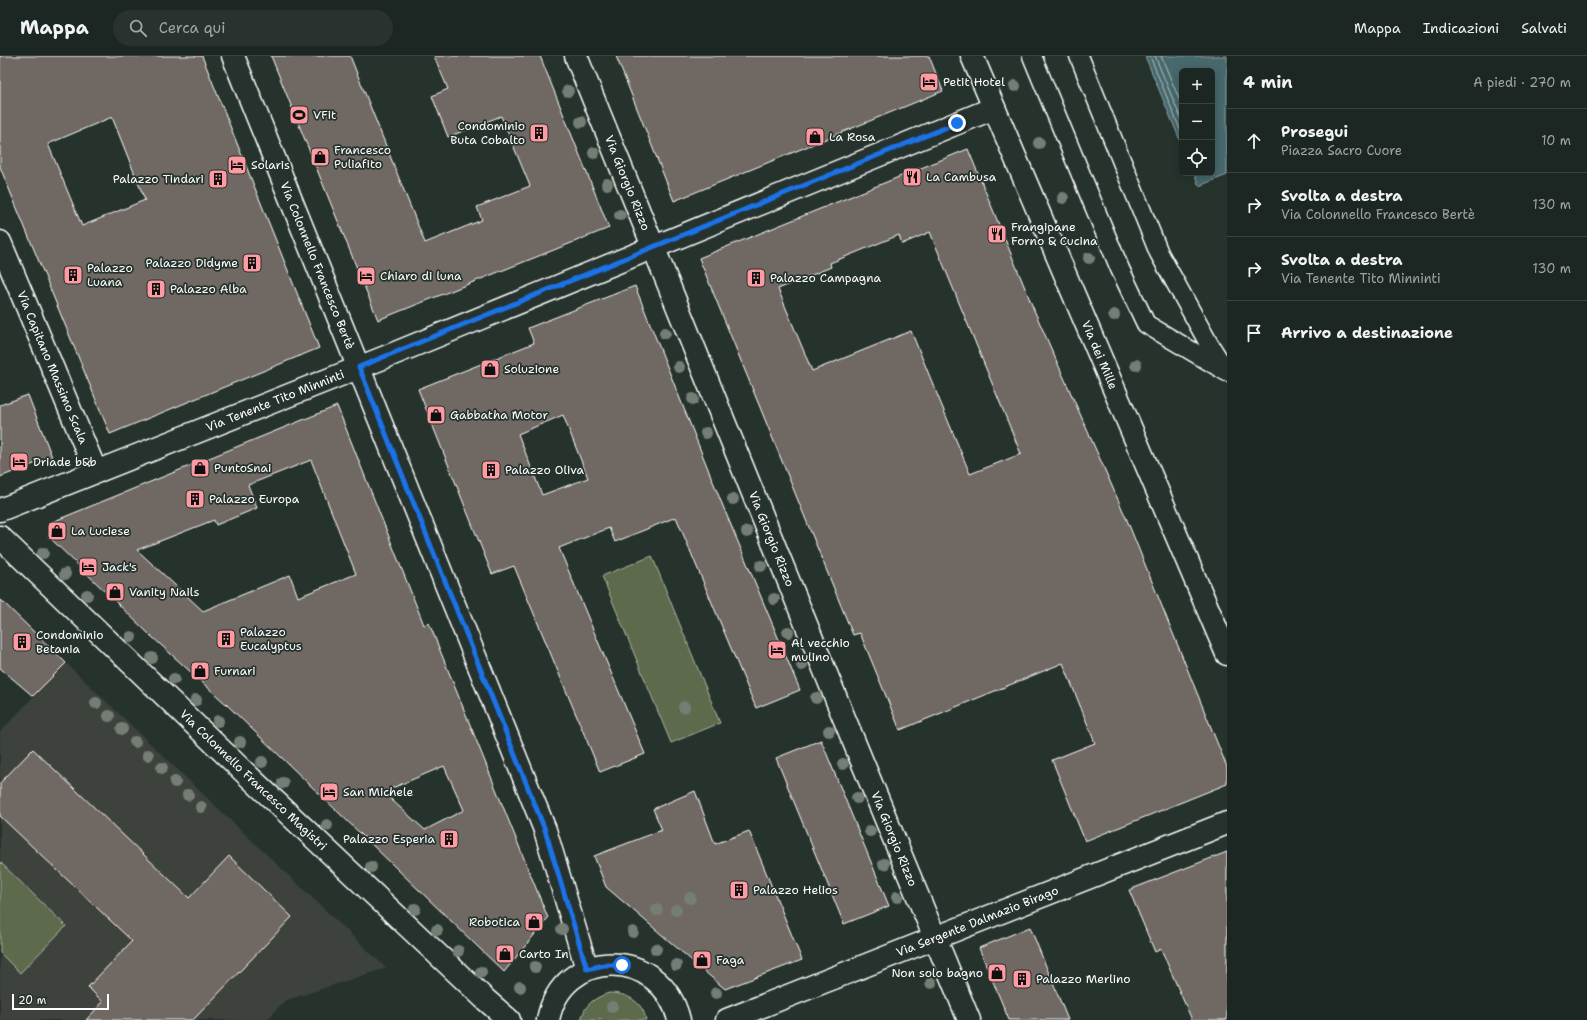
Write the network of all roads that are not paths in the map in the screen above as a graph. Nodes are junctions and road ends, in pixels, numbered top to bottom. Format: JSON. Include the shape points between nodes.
{"nodes":[{"id":1,"x":233,"y":56,"type":"edge"},
{"id":2,"x":576,"y":56,"type":"edge"},
{"id":3,"x":972,"y":56,"type":"edge"},
{"id":4,"x":1032,"y":56,"type":"edge"},
{"id":5,"x":1079,"y":56,"type":"edge"},
{"id":6,"x":994,"y":108,"type":"junction"},
{"id":7,"x":0,"y":242,"type":"edge"},
{"id":8,"x":653,"y":247,"type":"junction"},
{"id":9,"x":359,"y":367,"type":"junction"},
{"id":10,"x":1227,"y":372,"type":"edge"},
{"id":11,"x":96,"y":472,"type":"junction"},
{"id":12,"x":0,"y":510,"type":"edge"},
{"id":13,"x":0,"y":538,"type":"edge"},
{"id":14,"x":1227,"y":654,"type":"edge"},
{"id":15,"x":1227,"y":823,"type":"edge"},
{"id":16,"x":934,"y":938,"type":"junction"},
{"id":17,"x":587,"y":969,"type":"junction"},
{"id":18,"x":509,"y":1020,"type":"edge"},
{"id":19,"x":548,"y":1020,"type":"edge"},
{"id":20,"x":679,"y":1020,"type":"edge"},
{"id":21,"x":727,"y":1020,"type":"edge"},
{"id":22,"x":969,"y":1020,"type":"edge"}],
"edges":[{"from":1,"to":9,"type":"street","name":"Via Colonnello Francesco Bertè"},
{"from":2,"to":8,"type":"street","name":"Via Giorgio Rizzo"},
{"from":3,"to":6,"type":"street","name":"Via dei Mille"},
{"from":4,"to":10,"type":"lane","via":[[1120,269],[1146,324]]},
{"from":5,"to":10,"type":"lane","via":[[1159,253]]},
{"from":6,"to":8,"type":"street","name":"Via Tenente Tito Minninti"},
{"from":6,"to":14,"type":"street","name":"Via dei Mille"},
{"from":7,"to":11,"type":"street","name":"Via Capitano Massimo Scala"},
{"from":8,"to":9,"type":"street","name":"Via Tenente Tito Minninti"},
{"from":8,"to":16,"type":"street","name":"Via Giorgio Rizzo"},
{"from":9,"to":11,"type":"street","name":"Via Tenente Tito Minninti"},
{"from":9,"to":17,"type":"street","name":"Via Colonnello Francesco Bertè","via":[[545,830]]},
{"from":11,"to":12,"type":"street","name":"Via Tenente Tito Minninti"},
{"from":13,"to":18,"type":"street","name":"Via Colonnello Francesco Magistri","via":[[247,775]]},
{"from":15,"to":16,"type":"street","name":"Via Sergente Dalmazio Birago"},
{"from":16,"to":21,"type":"street","name":"Via Sergente Dalmazio Birago"},
{"from":16,"to":22,"type":"street","name":"Via Giorgio Rizzo"},
{"from":17,"to":19,"type":"street","via":[[565,985],[558,994]]},
{"from":17,"to":20,"type":"street","via":[[604,965],[622,965],[638,969],[667,990]]}]}
